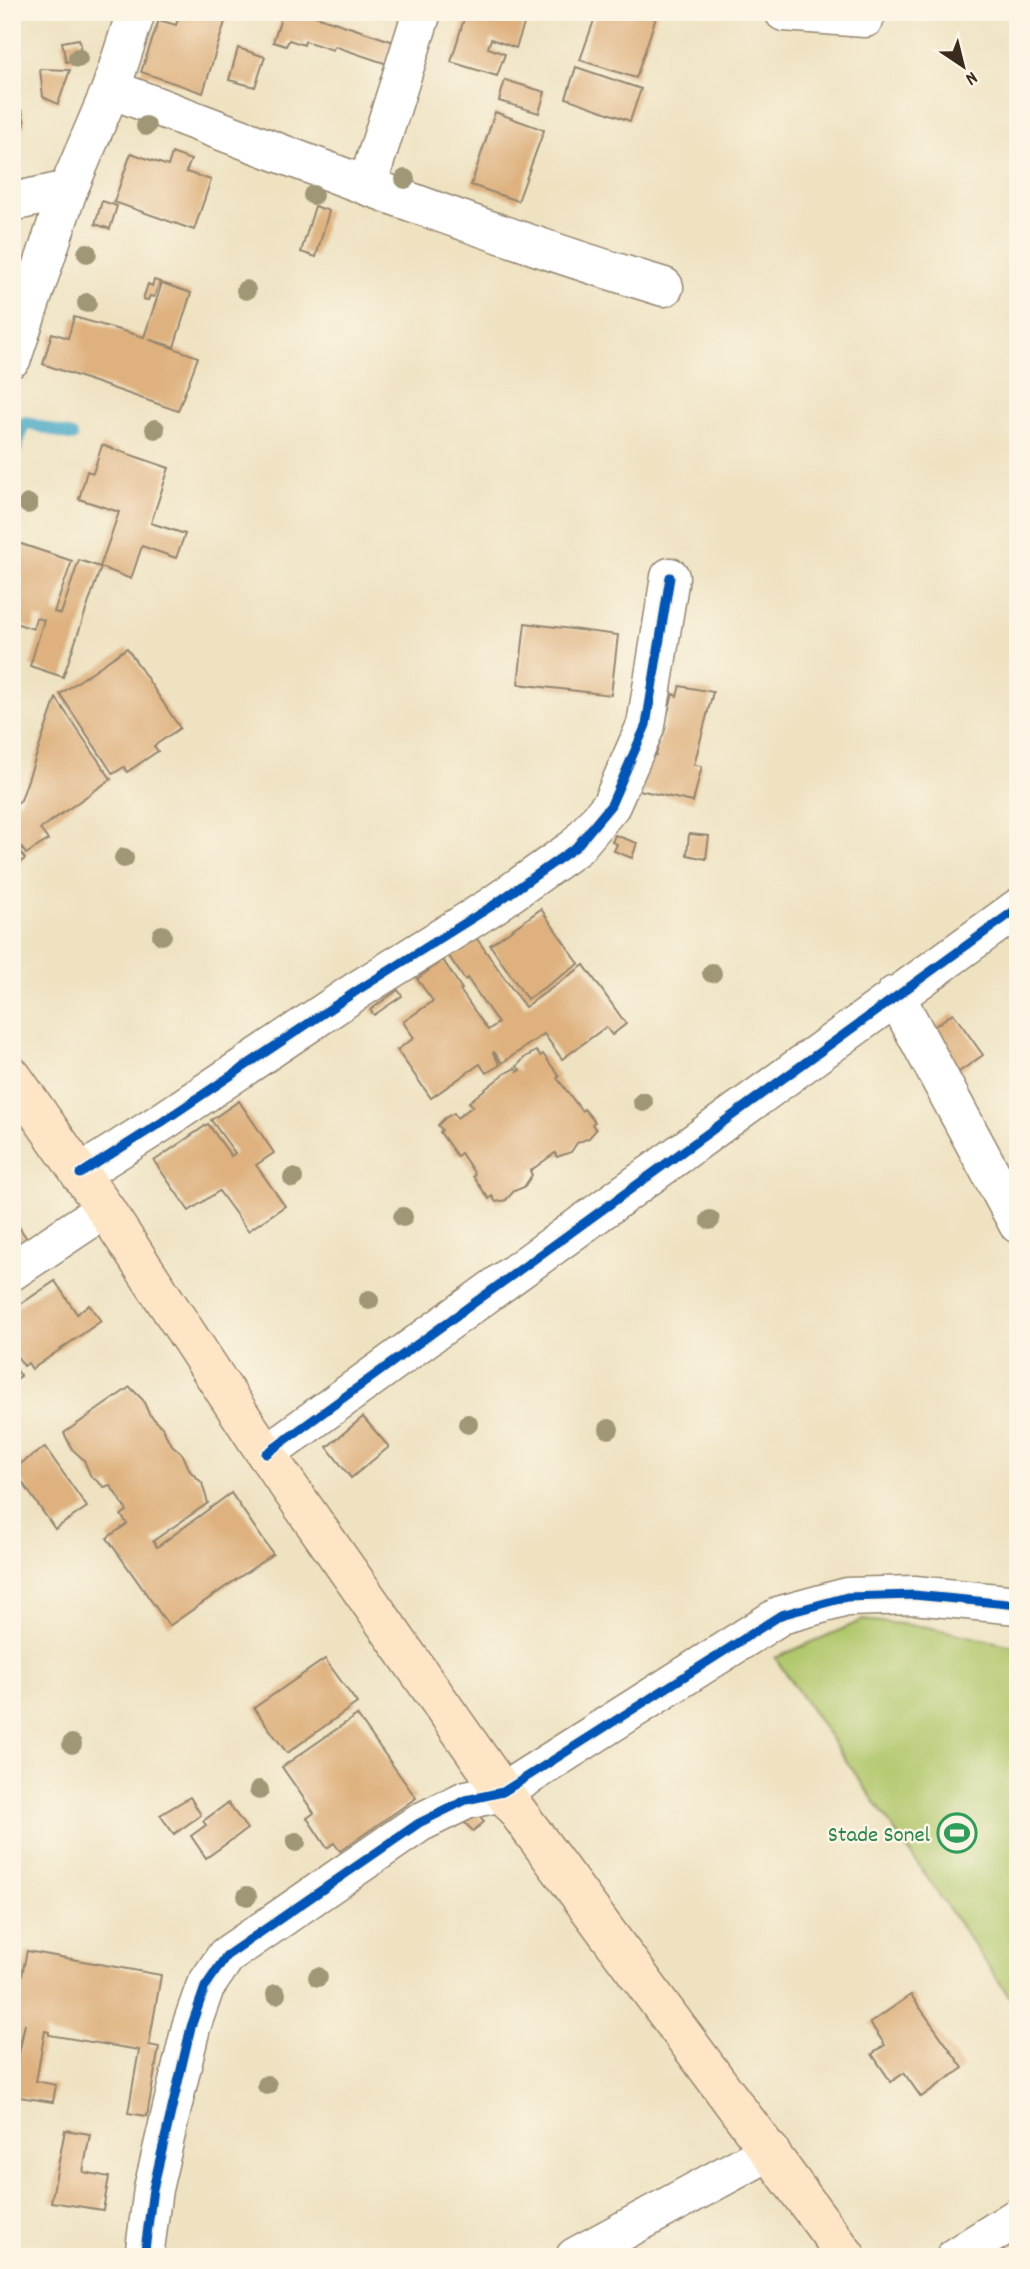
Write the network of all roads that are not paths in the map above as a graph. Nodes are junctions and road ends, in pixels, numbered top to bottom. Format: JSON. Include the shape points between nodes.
{"nodes":[{"id":1,"x":136,"y":12,"type":"edge"},
{"id":2,"x":422,"y":12,"type":"edge"},
{"id":3,"x":784,"y":12,"type":"edge"},
{"id":4,"x":865,"y":18,"type":"dead end"},
{"id":5,"x":111,"y":89,"type":"junction"},
{"id":6,"x":367,"y":186,"type":"junction"},
{"id":7,"x":68,"y":190,"type":"junction"},
{"id":8,"x":12,"y":202,"type":"edge"},
{"id":9,"x":664,"y":287,"type":"dead end"},
{"id":10,"x":12,"y":358,"type":"edge"},
{"id":11,"x":670,"y":578,"type":"dead end"},
{"id":12,"x":1018,"y":908,"type":"edge"},
{"id":13,"x":895,"y":995,"type":"junction"},
{"id":14,"x":12,"y":1076,"type":"edge"},
{"id":15,"x":80,"y":1174,"type":"junction"},
{"id":16,"x":105,"y":1209,"type":"junction"},
{"id":17,"x":1018,"y":1224,"type":"edge"},
{"id":18,"x":12,"y":1271,"type":"edge"},
{"id":19,"x":266,"y":1454,"type":"junction"},
{"id":20,"x":1018,"y":1605,"type":"edge"},
{"id":21,"x":503,"y":1792,"type":"junction"},
{"id":22,"x":770,"y":2151,"type":"junction"},
{"id":23,"x":1018,"y":2217,"type":"edge"},
{"id":24,"x":144,"y":2257,"type":"edge"},
{"id":25,"x":575,"y":2257,"type":"edge"},
{"id":26,"x":847,"y":2257,"type":"edge"},
{"id":27,"x":955,"y":2257,"type":"edge"}],
"edges":[{"from":1,"to":5,"type":"street"},
{"from":2,"to":6,"type":"street"},
{"from":3,"to":4,"type":"street"},
{"from":5,"to":6,"type":"street"},
{"from":5,"to":7,"type":"street"},
{"from":6,"to":9,"type":"street","via":[[572,260]]},
{"from":7,"to":8,"type":"street"},
{"from":7,"to":10,"type":"street"},
{"from":11,"to":15,"type":"street","via":[[646,725],[611,805],[576,847]]},
{"from":12,"to":13,"type":"street"},
{"from":13,"to":17,"type":"street"},
{"from":13,"to":19,"type":"street"},
{"from":14,"to":15,"type":"main road"},
{"from":15,"to":16,"type":"main road"},
{"from":16,"to":18,"type":"street"},
{"from":16,"to":19,"type":"main road"},
{"from":19,"to":21,"type":"main road"},
{"from":20,"to":21,"type":"street","via":[[914,1595],[846,1597],[780,1615]]},
{"from":21,"to":22,"type":"main road"},
{"from":21,"to":24,"type":"street","via":[[466,1800],[419,1823],[226,1956],[205,1987],[191,2027],[153,2189]]},
{"from":22,"to":25,"type":"street"},
{"from":22,"to":26,"type":"main road"},
{"from":23,"to":27,"type":"street"}]}
